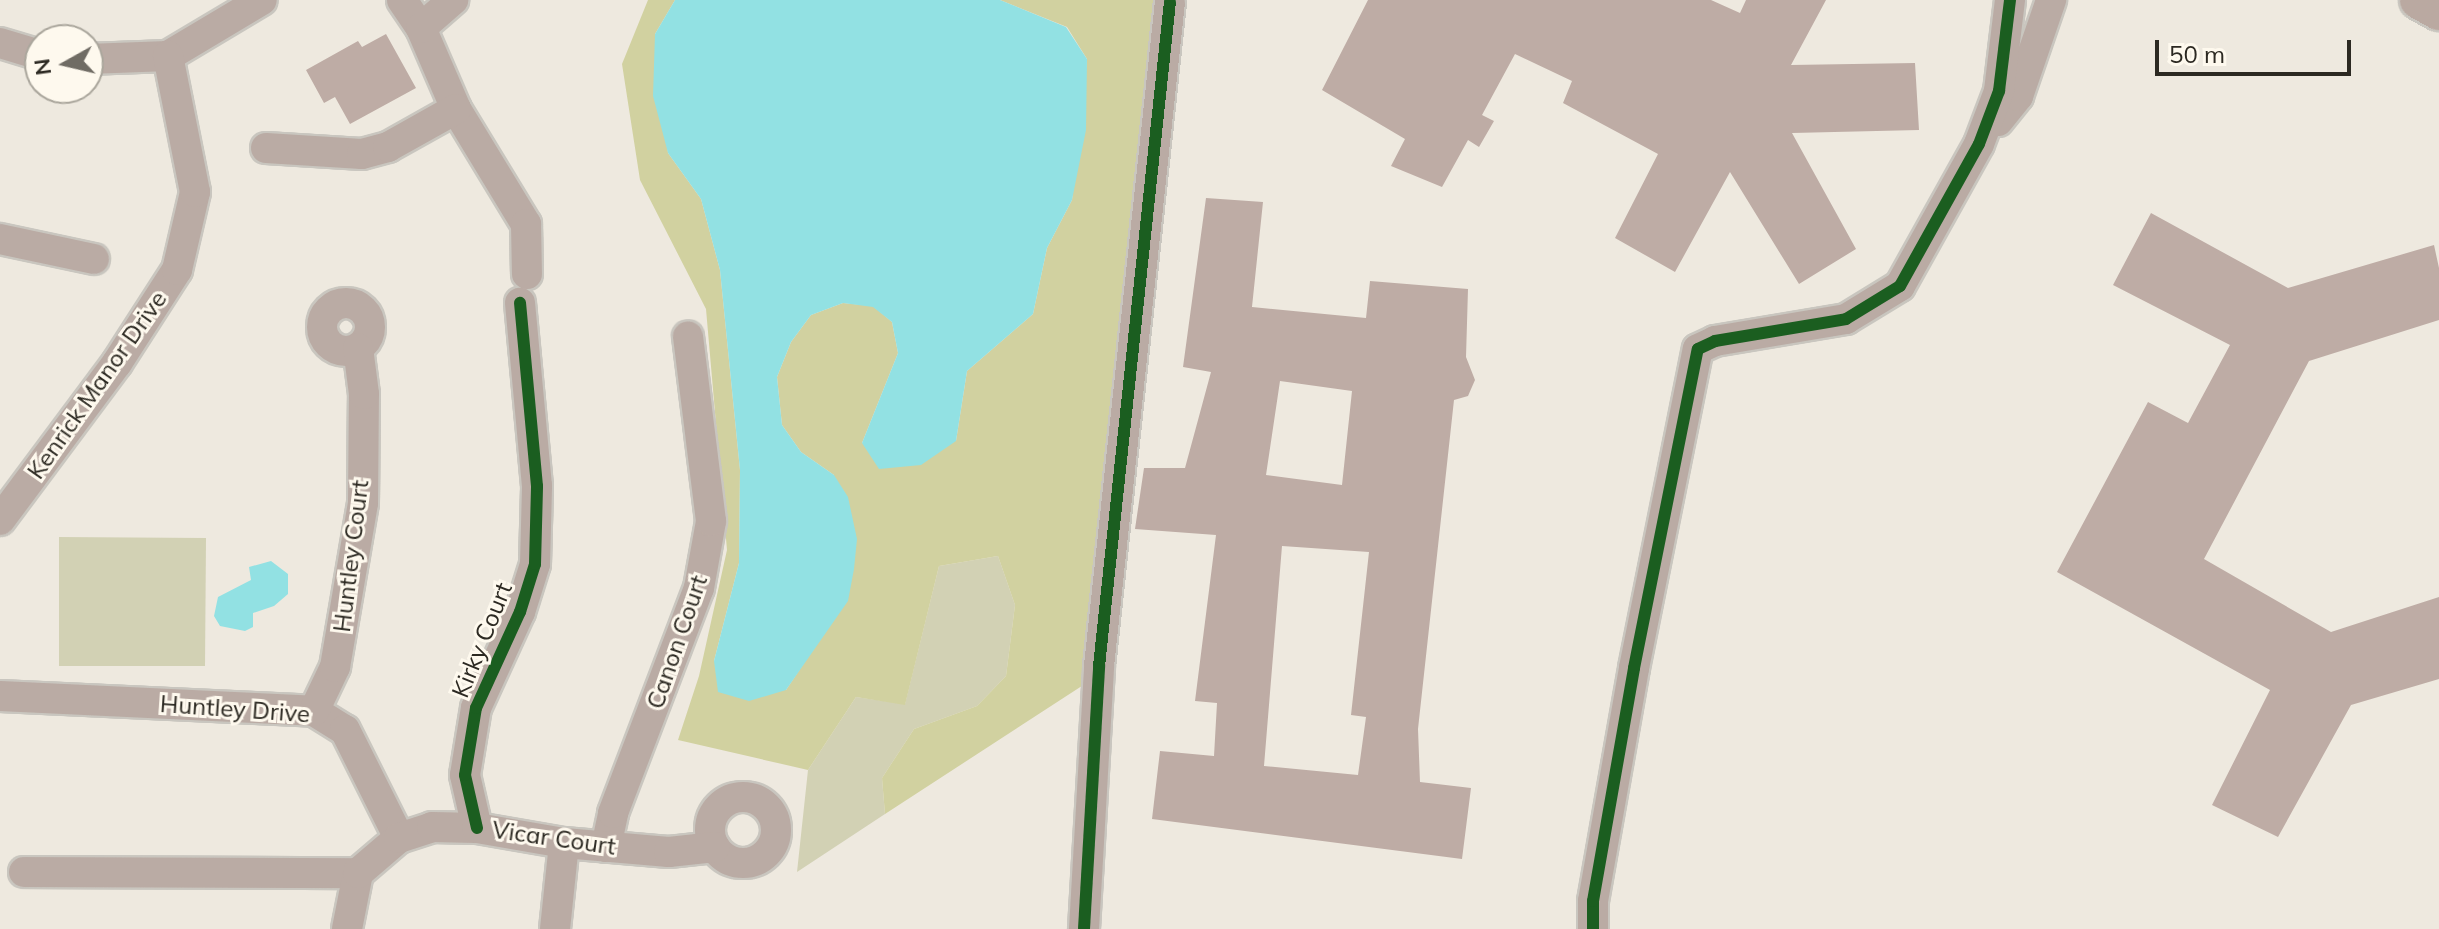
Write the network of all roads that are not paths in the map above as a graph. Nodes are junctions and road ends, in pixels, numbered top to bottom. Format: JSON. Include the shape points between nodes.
{"nodes":[{"id":1,"x":262,"y":0,"type":"edge"},
{"id":2,"x":402,"y":0,"type":"edge"},
{"id":3,"x":453,"y":0,"type":"edge"},
{"id":4,"x":2010,"y":0,"type":"edge"},
{"id":5,"x":2051,"y":0,"type":"edge"},
{"id":6,"x":2419,"y":0,"type":"edge"},
{"id":7,"x":1170,"y":2,"type":"edge"},
{"id":8,"x":2439,"y":11,"type":"edge"},
{"id":9,"x":421,"y":28,"type":"junction"},
{"id":10,"x":0,"y":43,"type":"edge"},
{"id":11,"x":24,"y":50,"type":"edge"},
{"id":12,"x":168,"y":56,"type":"junction"},
{"id":13,"x":104,"y":58,"type":"edge"},
{"id":14,"x":456,"y":109,"type":"junction"},
{"id":15,"x":1979,"y":144,"type":"junction"},
{"id":16,"x":266,"y":148,"type":"dead end"},
{"id":17,"x":0,"y":239,"type":"edge"},
{"id":18,"x":94,"y":259,"type":"dead end"},
{"id":19,"x":527,"y":274,"type":"dead end"},
{"id":20,"x":520,"y":303,"type":"dead end"},
{"id":21,"x":688,"y":336,"type":"dead end"},
{"id":22,"x":358,"y":348,"type":"dead end"},
{"id":23,"x":0,"y":520,"type":"edge"},
{"id":24,"x":0,"y":696,"type":"edge"},
{"id":25,"x":314,"y":711,"type":"junction"},
{"id":26,"x":477,"y":828,"type":"junction"},
{"id":27,"x":399,"y":838,"type":"junction"},
{"id":28,"x":564,"y":843,"type":"junction"},
{"id":29,"x":606,"y":847,"type":"junction"},
{"id":30,"x":715,"y":847,"type":"dead end"},
{"id":31,"x":24,"y":872,"type":"dead end"},
{"id":32,"x":358,"y":873,"type":"junction"},
{"id":33,"x":347,"y":929,"type":"edge"},
{"id":34,"x":555,"y":929,"type":"edge"},
{"id":35,"x":1084,"y":929,"type":"edge"},
{"id":36,"x":1593,"y":929,"type":"edge"}],
"edges":[{"from":1,"to":12,"type":"street"},
{"from":2,"to":9,"type":"street"},
{"from":3,"to":9,"type":"street"},
{"from":4,"to":15,"type":"street","via":[[1999,91]]},
{"from":5,"to":15,"type":"street","via":[[2018,96]]},
{"from":6,"to":8,"type":"main road"},
{"from":7,"to":35,"type":"street","via":[[1099,666]]},
{"from":9,"to":14,"type":"street"},
{"from":10,"to":11,"type":"street"},
{"from":12,"to":13,"type":"street"},
{"from":12,"to":23,"type":"street","name":"Kenrick Manor Drive","via":[[195,192],[177,270],[117,363]]},
{"from":14,"to":16,"type":"street","via":[[388,147],[362,154]]},
{"from":14,"to":19,"type":"street","via":[[526,224]]},
{"from":15,"to":36,"type":"street","via":[[1900,286],[1888,296],[1846,319],[1715,341],[1698,349],[1634,668],[1593,901]]},
{"from":17,"to":18,"type":"street"},
{"from":20,"to":26,"type":"street","name":"Kirky Court","via":[[537,486],[535,564],[520,612],[476,708],[465,775]]},
{"from":21,"to":29,"type":"street","name":"Canon Court","via":[[711,521],[699,588],[613,813]]},
{"from":22,"to":25,"type":"street","name":"Huntley Court","via":[[364,394],[363,503],[335,667]]},
{"from":24,"to":25,"type":"street","name":"Huntley Drive"},
{"from":25,"to":27,"type":"street","name":"Huntley Drive","via":[[345,730]]},
{"from":26,"to":27,"type":"street","name":"Vicar Court","via":[[432,827]]},
{"from":26,"to":28,"type":"street","name":"Vicar Court"},
{"from":27,"to":32,"type":"street","name":"Vicar Court"},
{"from":28,"to":29,"type":"street","name":"Vicar Court"},
{"from":28,"to":34,"type":"street"},
{"from":29,"to":30,"type":"street","name":"Vicar Court","via":[[669,852]]},
{"from":31,"to":32,"type":"street"},
{"from":32,"to":33,"type":"street"}]}
